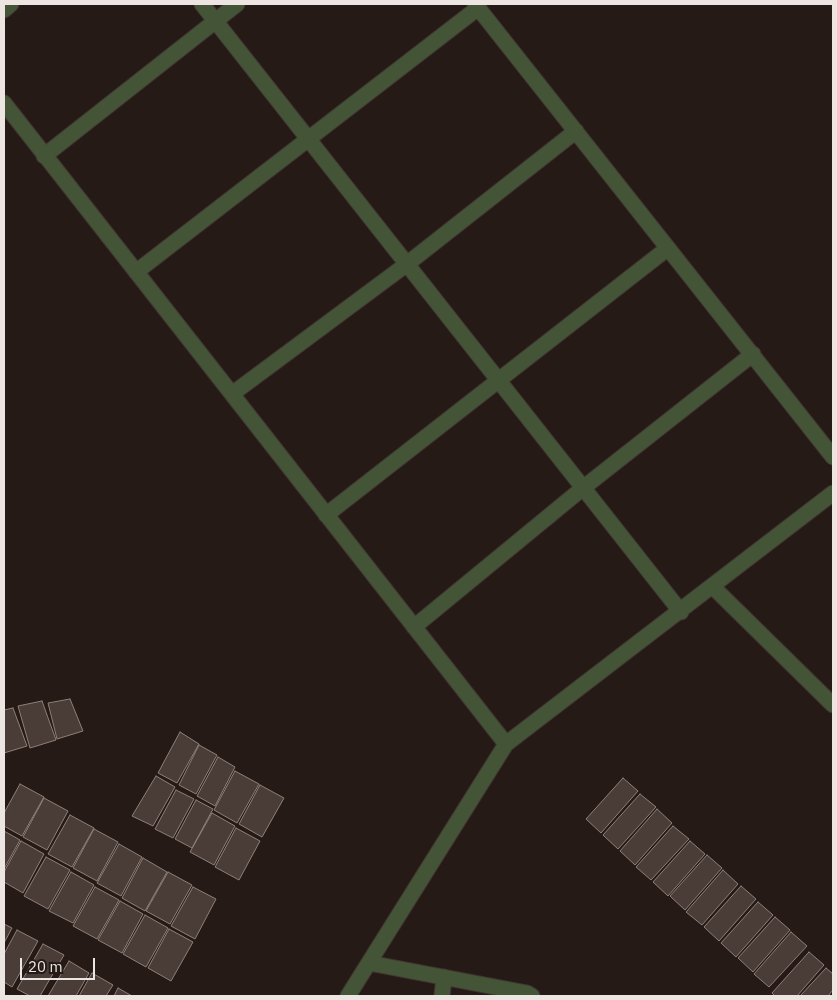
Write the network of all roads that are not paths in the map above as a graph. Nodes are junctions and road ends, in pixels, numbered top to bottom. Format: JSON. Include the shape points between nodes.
{"nodes":[{"id":1,"x":11,"y":4,"type":"edge"},
{"id":2,"x":202,"y":4,"type":"edge"},
{"id":3,"x":237,"y":4,"type":"edge"},
{"id":4,"x":477,"y":6,"type":"edge"},
{"id":5,"x":4,"y":10,"type":"edge"},
{"id":6,"x":216,"y":21,"type":"junction"},
{"id":7,"x":4,"y":103,"type":"edge"},
{"id":8,"x":576,"y":131,"type":"junction"},
{"id":9,"x":308,"y":139,"type":"junction"},
{"id":10,"x":44,"y":156,"type":"junction"},
{"id":11,"x":668,"y":248,"type":"junction"},
{"id":12,"x":408,"y":264,"type":"junction"},
{"id":13,"x":136,"y":272,"type":"junction"},
{"id":14,"x":752,"y":354,"type":"junction"},
{"id":15,"x":500,"y":381,"type":"junction"},
{"id":16,"x":232,"y":394,"type":"junction"},
{"id":17,"x":833,"y":457,"type":"edge"},
{"id":18,"x":583,"y":488,"type":"junction"},
{"id":19,"x":833,"y":493,"type":"edge"},
{"id":20,"x":326,"y":515,"type":"junction"},
{"id":21,"x":713,"y":587,"type":"junction"},
{"id":22,"x":681,"y":612,"type":"junction"},
{"id":23,"x":414,"y":627,"type":"junction"},
{"id":24,"x":833,"y":705,"type":"edge"},
{"id":25,"x":506,"y":744,"type":"junction"},
{"id":26,"x":369,"y":963,"type":"junction"},
{"id":27,"x":444,"y":977,"type":"junction"},
{"id":28,"x":348,"y":996,"type":"edge"},
{"id":29,"x":442,"y":996,"type":"edge"},
{"id":30,"x":532,"y":996,"type":"edge"}],
"edges":[{"from":1,"to":5,"type":"street"},
{"from":2,"to":6,"type":"street"},
{"from":3,"to":6,"type":"street"},
{"from":4,"to":8,"type":"street"},
{"from":4,"to":9,"type":"street"},
{"from":6,"to":9,"type":"street"},
{"from":6,"to":10,"type":"street"},
{"from":7,"to":10,"type":"street"},
{"from":8,"to":11,"type":"street"},
{"from":8,"to":12,"type":"street"},
{"from":9,"to":12,"type":"street"},
{"from":9,"to":13,"type":"street"},
{"from":10,"to":13,"type":"street"},
{"from":11,"to":14,"type":"street"},
{"from":11,"to":15,"type":"street"},
{"from":12,"to":15,"type":"street"},
{"from":12,"to":16,"type":"street"},
{"from":13,"to":16,"type":"street"},
{"from":14,"to":17,"type":"street"},
{"from":14,"to":18,"type":"street"},
{"from":15,"to":18,"type":"street"},
{"from":15,"to":20,"type":"street"},
{"from":16,"to":20,"type":"street"},
{"from":18,"to":22,"type":"street"},
{"from":18,"to":23,"type":"street"},
{"from":19,"to":21,"type":"street"},
{"from":20,"to":23,"type":"street"},
{"from":21,"to":22,"type":"street"},
{"from":21,"to":24,"type":"street"},
{"from":22,"to":25,"type":"street"},
{"from":23,"to":25,"type":"street"},
{"from":25,"to":26,"type":"street"},
{"from":26,"to":27,"type":"street"},
{"from":26,"to":28,"type":"street"},
{"from":27,"to":29,"type":"street"},
{"from":27,"to":30,"type":"street"}]}
